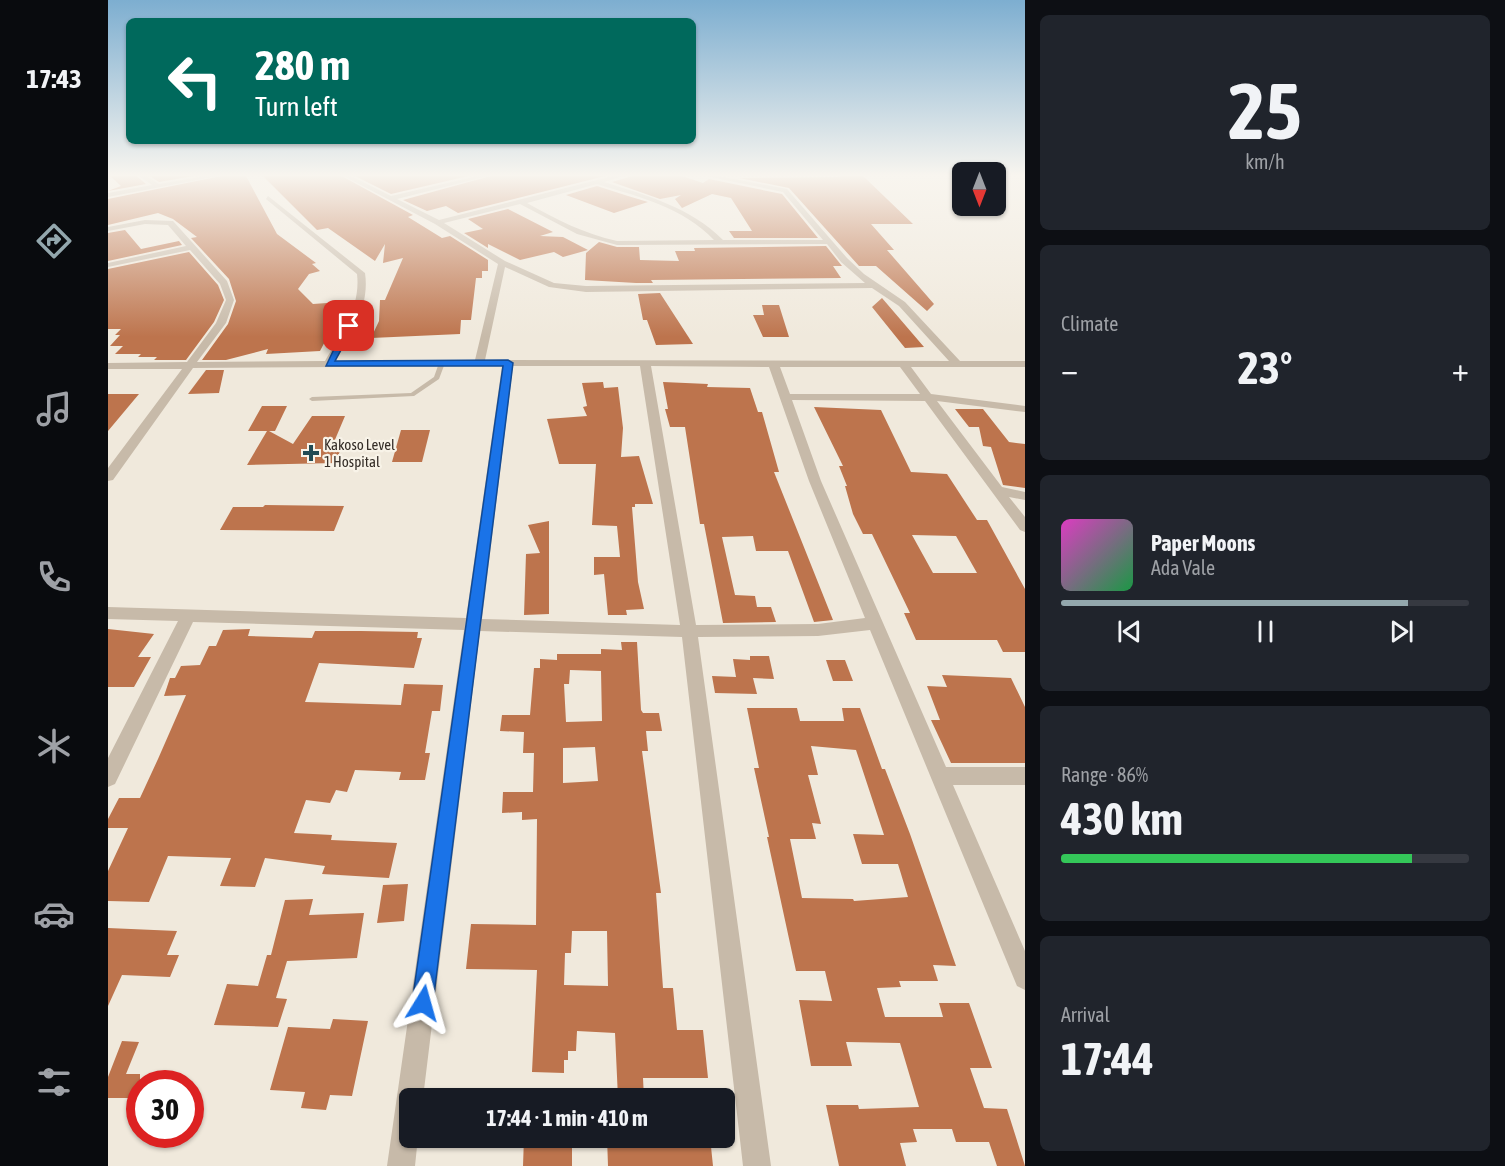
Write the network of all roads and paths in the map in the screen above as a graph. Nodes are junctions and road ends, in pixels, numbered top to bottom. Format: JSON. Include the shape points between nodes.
{"nodes":[{"id":1,"x":176,"y":228,"type":"edge"},
{"id":2,"x":306,"y":228,"type":"edge"},
{"id":3,"x":448,"y":228,"type":"edge"},
{"id":4,"x":572,"y":228,"type":"edge"},
{"id":5,"x":708,"y":228,"type":"edge"},
{"id":6,"x":817,"y":228,"type":"edge"},
{"id":7,"x":828,"y":242,"type":"junction"},
{"id":8,"x":721,"y":243,"type":"junction"},
{"id":9,"x":192,"y":247,"type":"junction"},
{"id":10,"x":502,"y":263,"type":"junction"},
{"id":11,"x":108,"y":265,"type":"edge"},
{"id":12,"x":874,"y":285,"type":"junction"},
{"id":13,"x":442,"y":363,"type":"junction"},
{"id":14,"x":479,"y":363,"type":"junction"},
{"id":15,"x":508,"y":363,"type":"junction"},
{"id":16,"x":329,"y":364,"type":"junction"},
{"id":17,"x":645,"y":364,"type":"junction"},
{"id":18,"x":903,"y":364,"type":"junction"},
{"id":19,"x":958,"y":364,"type":"junction"},
{"id":20,"x":1025,"y":364,"type":"edge"},
{"id":21,"x":191,"y":365,"type":"junction"},
{"id":22,"x":774,"y":365,"type":"junction"},
{"id":23,"x":108,"y":366,"type":"edge"},
{"id":24,"x":787,"y":397,"type":"junction"},
{"id":25,"x":927,"y":397,"type":"junction"},
{"id":26,"x":312,"y":399,"type":"dead end"},
{"id":27,"x":1025,"y":409,"type":"edge"},
{"id":28,"x":108,"y":477,"type":"edge"},
{"id":29,"x":998,"y":490,"type":"junction"},
{"id":30,"x":1025,"y":496,"type":"edge"},
{"id":31,"x":1025,"y":527,"type":"edge"},
{"id":32,"x":108,"y":613,"type":"edge"},
{"id":33,"x":189,"y":614,"type":"junction"},
{"id":34,"x":474,"y":624,"type":"junction"},
{"id":35,"x":876,"y":624,"type":"junction"},
{"id":36,"x":689,"y":631,"type":"junction"},
{"id":37,"x":941,"y":776,"type":"junction"},
{"id":38,"x":1025,"y":776,"type":"edge"},
{"id":39,"x":108,"y":778,"type":"edge"},
{"id":40,"x":1025,"y":978,"type":"edge"},
{"id":41,"x":411,"y":1088,"type":"edge"},
{"id":42,"x":403,"y":1148,"type":"edge"},
{"id":43,"x":401,"y":1166,"type":"edge"},
{"id":44,"x":757,"y":1166,"type":"edge"}],
"edges":[{"from":1,"to":9,"type":"street"},
{"from":2,"to":16,"type":"street","via":[[361,273],[365,288]]},
{"from":3,"to":10,"type":"street"},
{"from":4,"to":8,"type":"street","via":[[602,241]]},
{"from":5,"to":8,"type":"street"},
{"from":6,"to":7,"type":"street"},
{"from":7,"to":8,"type":"street"},
{"from":7,"to":12,"type":"street"},
{"from":9,"to":11,"type":"street"},
{"from":9,"to":21,"type":"street","via":[[224,283],[230,300],[221,323]]},
{"from":10,"to":12,"type":"street","via":[[552,285],[586,289]]},
{"from":10,"to":14,"type":"street"},
{"from":12,"to":19,"type":"street","via":[[902,303]]},
{"from":13,"to":14,"type":"street"},
{"from":13,"to":16,"type":"street"},
{"from":13,"to":26,"type":"lane","via":[[437,378],[412,395]]},
{"from":14,"to":15,"type":"street"},
{"from":15,"to":17,"type":"street"},
{"from":15,"to":34,"type":"street"},
{"from":16,"to":21,"type":"street"},
{"from":17,"to":22,"type":"street"},
{"from":17,"to":36,"type":"street"},
{"from":18,"to":19,"type":"street"},
{"from":18,"to":22,"type":"street"},
{"from":18,"to":25,"type":"street"},
{"from":19,"to":20,"type":"street"},
{"from":21,"to":23,"type":"street"},
{"from":21,"to":28,"type":"street"},
{"from":22,"to":24,"type":"street"},
{"from":24,"to":25,"type":"street"},
{"from":24,"to":35,"type":"street","via":[[815,482]]},
{"from":25,"to":27,"type":"street"},
{"from":25,"to":29,"type":"street"},
{"from":29,"to":30,"type":"street"},
{"from":29,"to":31,"type":"street"},
{"from":32,"to":33,"type":"street"},
{"from":33,"to":34,"type":"street"},
{"from":33,"to":39,"type":"street"},
{"from":34,"to":36,"type":"street"},
{"from":34,"to":41,"type":"street"},
{"from":35,"to":36,"type":"street","via":[[818,630]]},
{"from":35,"to":37,"type":"street"},
{"from":36,"to":44,"type":"street"},
{"from":37,"to":38,"type":"street"},
{"from":37,"to":40,"type":"street"},
{"from":42,"to":43,"type":"street"}]}
